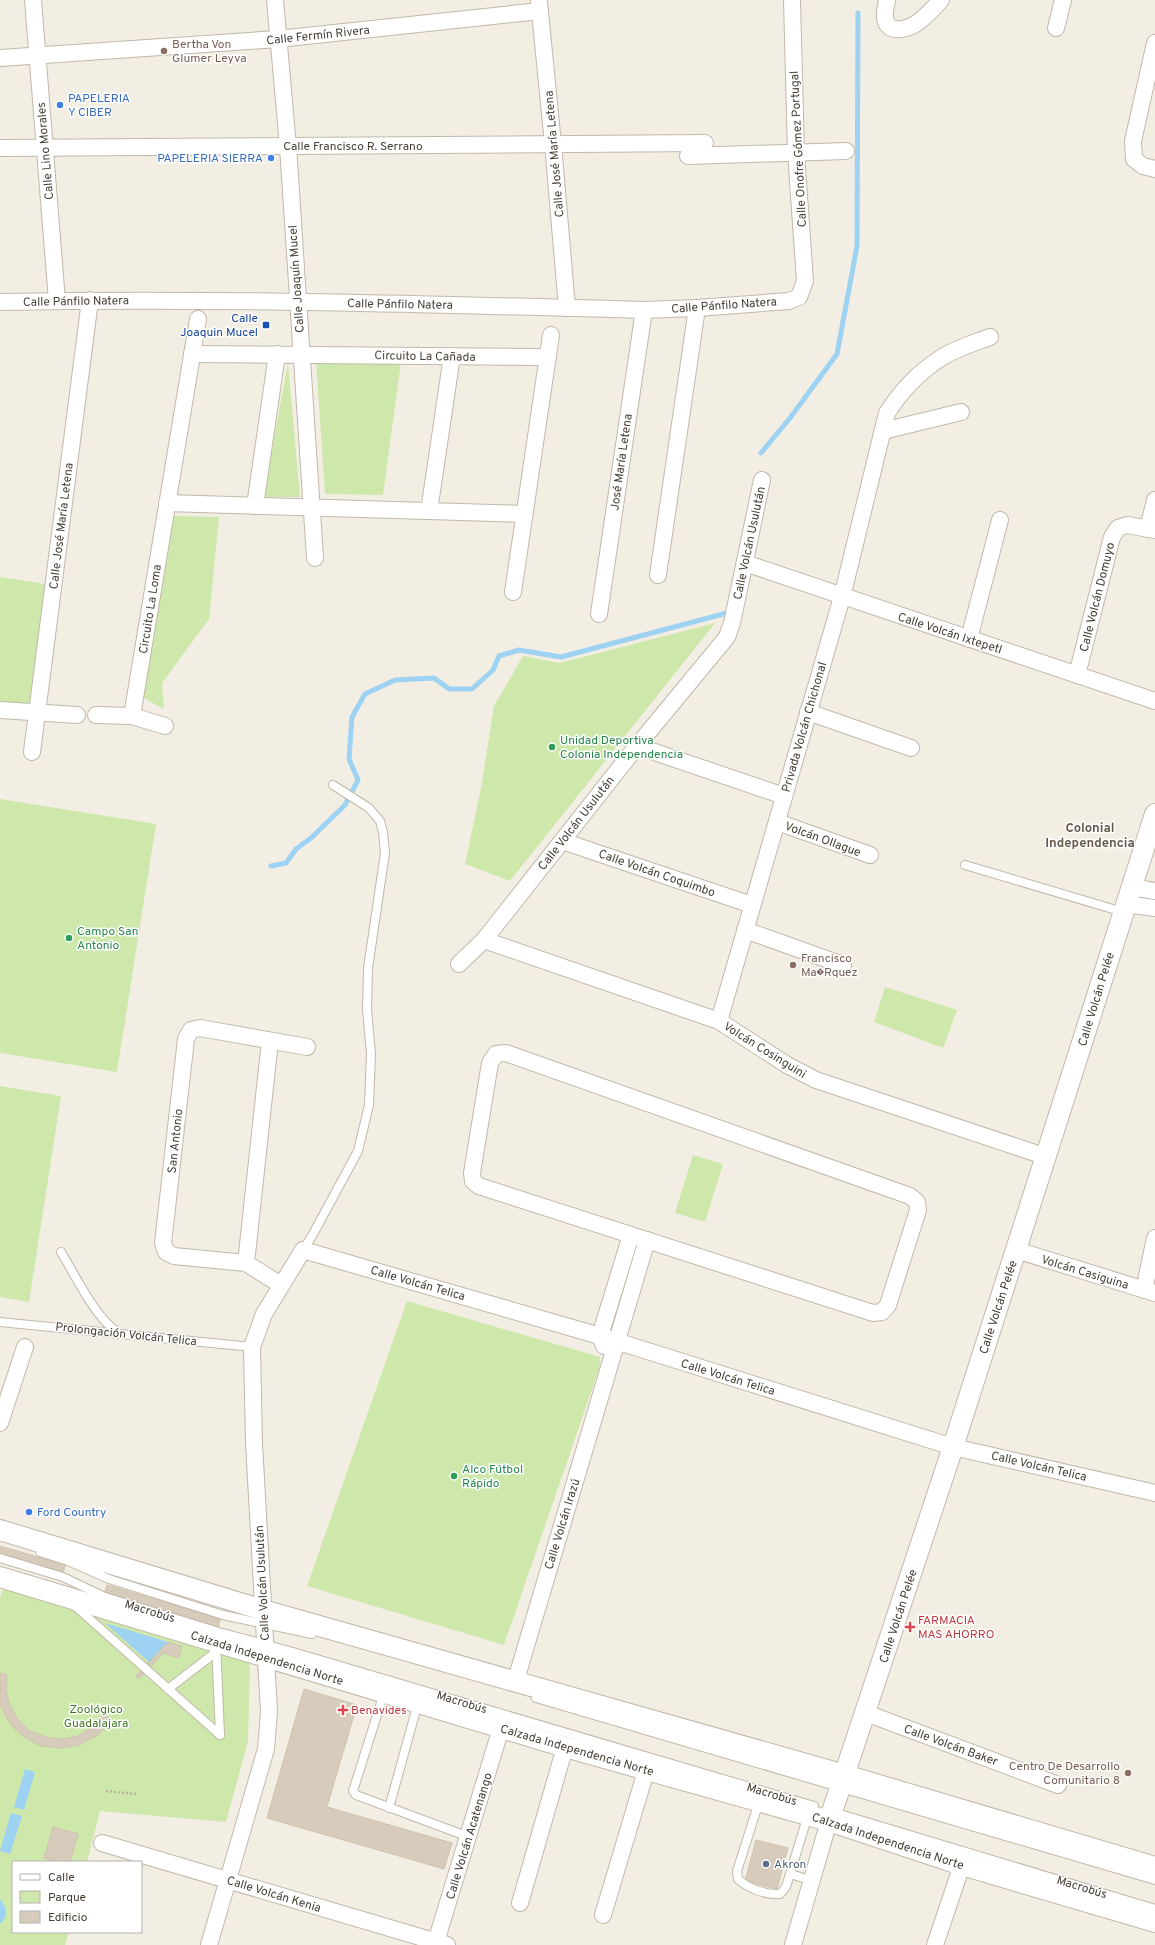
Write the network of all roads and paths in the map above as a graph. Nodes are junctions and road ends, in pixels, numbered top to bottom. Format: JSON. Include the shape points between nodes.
{"nodes":[{"id":1,"x":33,"y":0,"type":"edge"},
{"id":2,"x":275,"y":0,"type":"edge"},
{"id":3,"x":792,"y":0,"type":"edge"},
{"id":4,"x":887,"y":0,"type":"edge"},
{"id":5,"x":941,"y":0,"type":"edge"},
{"id":6,"x":1063,"y":0,"type":"edge"},
{"id":7,"x":539,"y":5,"type":"edge"},
{"id":8,"x":1056,"y":28,"type":"dead end"},
{"id":9,"x":278,"y":39,"type":"junction"},
{"id":10,"x":1155,"y":43,"type":"edge"},
{"id":11,"x":37,"y":54,"type":"junction"},
{"id":12,"x":0,"y":58,"type":"edge"},
{"id":13,"x":705,"y":143,"type":"dead end"},
{"id":14,"x":553,"y":144,"type":"junction"},
{"id":15,"x":288,"y":146,"type":"junction"},
{"id":16,"x":0,"y":148,"type":"edge"},
{"id":17,"x":45,"y":148,"type":"junction"},
{"id":18,"x":846,"y":151,"type":"dead end"},
{"id":19,"x":796,"y":152,"type":"junction"},
{"id":20,"x":688,"y":156,"type":"dead end"},
{"id":21,"x":1155,"y":168,"type":"edge"},
{"id":22,"x":799,"y":297,"type":"joint"},
{"id":23,"x":90,"y":300,"type":"junction"},
{"id":24,"x":57,"y":301,"type":"junction"},
{"id":25,"x":298,"y":301,"type":"junction"},
{"id":26,"x":0,"y":302,"type":"edge"},
{"id":27,"x":567,"y":308,"type":"junction"},
{"id":28,"x":697,"y":308,"type":"junction"},
{"id":29,"x":644,"y":310,"type":"junction"},
{"id":30,"x":198,"y":319,"type":"dead end"},
{"id":31,"x":551,"y":335,"type":"dead end"},
{"id":32,"x":990,"y":337,"type":"dead end"},
{"id":33,"x":192,"y":354,"type":"junction"},
{"id":34,"x":277,"y":354,"type":"junction"},
{"id":35,"x":302,"y":355,"type":"junction"},
{"id":36,"x":452,"y":356,"type":"junction"},
{"id":37,"x":548,"y":357,"type":"junction"},
{"id":38,"x":961,"y":412,"type":"dead end"},
{"id":39,"x":883,"y":431,"type":"junction"},
{"id":40,"x":762,"y":480,"type":"dead end"},
{"id":41,"x":1155,"y":500,"type":"edge"},
{"id":42,"x":167,"y":503,"type":"junction"},
{"id":43,"x":255,"y":506,"type":"junction"},
{"id":44,"x":312,"y":508,"type":"junction"},
{"id":45,"x":429,"y":511,"type":"junction"},
{"id":46,"x":524,"y":514,"type":"junction"},
{"id":47,"x":1000,"y":520,"type":"dead end"},
{"id":48,"x":1152,"y":529,"type":"edge"},
{"id":49,"x":315,"y":558,"type":"dead end"},
{"id":50,"x":745,"y":563,"type":"junction"},
{"id":51,"x":658,"y":576,"type":"dead end"},
{"id":52,"x":513,"y":592,"type":"dead end"},
{"id":53,"x":842,"y":597,"type":"junction"},
{"id":54,"x":599,"y":614,"type":"dead end"},
{"id":55,"x":969,"y":639,"type":"junction"},
{"id":56,"x":1077,"y":675,"type":"junction"},
{"id":57,"x":1155,"y":700,"type":"edge"},
{"id":58,"x":0,"y":710,"type":"edge"},
{"id":59,"x":36,"y":712,"type":"junction"},
{"id":60,"x":808,"y":712,"type":"junction"},
{"id":61,"x":77,"y":715,"type":"dead end"},
{"id":62,"x":96,"y":715,"type":"dead end"},
{"id":63,"x":132,"y":716,"type":"junction"},
{"id":64,"x":165,"y":726,"type":"dead end"},
{"id":65,"x":637,"y":746,"type":"junction"},
{"id":66,"x":911,"y":748,"type":"dead end"},
{"id":67,"x":32,"y":752,"type":"dead end"},
{"id":68,"x":334,"y":785,"type":"dead end"},
{"id":69,"x":784,"y":796,"type":"junction"},
{"id":70,"x":1155,"y":814,"type":"edge"},
{"id":71,"x":776,"y":822,"type":"junction"},
{"id":72,"x":562,"y":841,"type":"junction"},
{"id":73,"x":870,"y":855,"type":"dead end"},
{"id":74,"x":965,"y":865,"type":"dead end"},
{"id":75,"x":1155,"y":891,"type":"edge"},
{"id":76,"x":1127,"y":901,"type":"junction"},
{"id":77,"x":752,"y":905,"type":"junction"},
{"id":78,"x":1155,"y":908,"type":"edge"},
{"id":79,"x":745,"y":930,"type":"junction"},
{"id":80,"x":484,"y":940,"type":"junction"},
{"id":81,"x":459,"y":964,"type":"dead end"},
{"id":82,"x":842,"y":965,"type":"dead end"},
{"id":83,"x":719,"y":1022,"type":"junction"},
{"id":84,"x":270,"y":1041,"type":"junction"},
{"id":85,"x":307,"y":1048,"type":"dead end"},
{"id":86,"x":1047,"y":1157,"type":"junction"},
{"id":87,"x":631,"y":1235,"type":"junction"},
{"id":88,"x":1155,"y":1238,"type":"edge"},
{"id":89,"x":647,"y":1240,"type":"junction"},
{"id":90,"x":304,"y":1250,"type":"junction"},
{"id":91,"x":1016,"y":1250,"type":"junction"},
{"id":92,"x":61,"y":1252,"type":"dead end"},
{"id":93,"x":623,"y":1258,"type":"junction"},
{"id":94,"x":246,"y":1263,"type":"junction"},
{"id":95,"x":641,"y":1264,"type":"junction"},
{"id":96,"x":281,"y":1284,"type":"junction"},
{"id":97,"x":1149,"y":1292,"type":"edge"},
{"id":98,"x":0,"y":1322,"type":"edge"},
{"id":99,"x":119,"y":1332,"type":"junction"},
{"id":100,"x":600,"y":1336,"type":"junction"},
{"id":101,"x":617,"y":1342,"type":"junction"},
{"id":102,"x":252,"y":1347,"type":"junction"},
{"id":103,"x":25,"y":1348,"type":"dead end"},
{"id":104,"x":610,"y":1365,"type":"junction"},
{"id":105,"x":0,"y":1423,"type":"edge"},
{"id":106,"x":954,"y":1447,"type":"junction"},
{"id":107,"x":1155,"y":1493,"type":"edge"},
{"id":108,"x":0,"y":1530,"type":"edge"},
{"id":109,"x":30,"y":1549,"type":"dead end"},
{"id":110,"x":0,"y":1558,"type":"edge"},
{"id":111,"x":0,"y":1577,"type":"edge"},
{"id":112,"x":64,"y":1596,"type":"junction"},
{"id":113,"x":264,"y":1617,"type":"junction"},
{"id":114,"x":216,"y":1648,"type":"junction"},
{"id":115,"x":266,"y":1652,"type":"junction"},
{"id":116,"x":384,"y":1653,"type":"dead end"},
{"id":117,"x":168,"y":1689,"type":"junction"},
{"id":118,"x":522,"y":1689,"type":"junction"},
{"id":119,"x":384,"y":1693,"type":"junction"},
{"id":120,"x":418,"y":1703,"type":"junction"},
{"id":121,"x":866,"y":1713,"type":"junction"},
{"id":122,"x":501,"y":1728,"type":"junction"},
{"id":123,"x":565,"y":1747,"type":"junction"},
{"id":124,"x":646,"y":1770,"type":"junction"},
{"id":125,"x":1058,"y":1785,"type":"dead end"},
{"id":126,"x":106,"y":1791,"type":"dead end"},
{"id":127,"x":136,"y":1794,"type":"dead end"},
{"id":128,"x":837,"y":1799,"type":"junction"},
{"id":129,"x":759,"y":1802,"type":"junction"},
{"id":130,"x":389,"y":1808,"type":"junction"},
{"id":131,"x":808,"y":1816,"type":"junction"},
{"id":132,"x":469,"y":1837,"type":"junction"},
{"id":133,"x":102,"y":1843,"type":"dead end"},
{"id":134,"x":962,"y":1865,"type":"junction"},
{"id":135,"x":1155,"y":1867,"type":"edge"},
{"id":136,"x":790,"y":1874,"type":"junction"},
{"id":137,"x":229,"y":1880,"type":"junction"},
{"id":138,"x":1155,"y":1880,"type":"edge"},
{"id":139,"x":812,"y":1882,"type":"junction"},
{"id":140,"x":520,"y":1903,"type":"dead end"},
{"id":141,"x":1155,"y":1909,"type":"edge"},
{"id":142,"x":603,"y":1915,"type":"dead end"},
{"id":143,"x":1155,"y":1922,"type":"edge"},
{"id":144,"x":440,"y":1944,"type":"edge"},
{"id":145,"x":209,"y":1945,"type":"edge"},
{"id":146,"x":793,"y":1945,"type":"edge"},
{"id":147,"x":935,"y":1945,"type":"edge"}],
"edges":[{"from":1,"to":11,"type":"street","name":"Calle Lino Morales"},
{"from":2,"to":9,"type":"street","name":"Calle Joaquín Mucel"},
{"from":3,"to":19,"type":"street","name":"Calle Onofre Gómez Portugal"},
{"from":4,"to":5,"type":"street","via":[[884,16],[886,23],[892,28],[901,29],[921,20]]},
{"from":6,"to":8,"type":"street"},
{"from":7,"to":9,"type":"street","name":"Calle Fermín Rivera"},
{"from":7,"to":14,"type":"street","name":"Calle José María Letena"},
{"from":9,"to":11,"type":"street","name":"Calle Fermín Rivera"},
{"from":9,"to":15,"type":"street","name":"Calle Joaquín Mucel"},
{"from":10,"to":21,"type":"street","via":[[1133,141],[1134,159],[1143,166]]},
{"from":11,"to":12,"type":"street","name":"Calle Fermín Rivera"},
{"from":11,"to":17,"type":"street","name":"Calle Lino Morales"},
{"from":13,"to":14,"type":"street","name":"Calle Francisco R. Serrano"},
{"from":14,"to":15,"type":"street","name":"Calle Francisco R. Serrano"},
{"from":14,"to":27,"type":"street","name":"Calle José María Letena"},
{"from":15,"to":17,"type":"street","name":"Calle Francisco R. Serrano"},
{"from":15,"to":25,"type":"street","name":"Calle Joaquín Mucel"},
{"from":16,"to":17,"type":"street","name":"Calle Francisco R. Serrano"},
{"from":17,"to":24,"type":"street","name":"Calle Lino Morales"},
{"from":18,"to":19,"type":"street"},
{"from":19,"to":20,"type":"street"},
{"from":19,"to":22,"type":"street","name":"Calle Onofre Gómez Portugal","via":[[805,281]]},
{"from":22,"to":28,"type":"street","name":"Calle Pánfilo Natera","via":[[788,301]]},
{"from":23,"to":24,"type":"street","name":"Calle Pánfilo Natera"},
{"from":23,"to":25,"type":"street","name":"Calle Pánfilo Natera"},
{"from":23,"to":59,"type":"street","name":"Calle José María Letena"},
{"from":24,"to":26,"type":"street","name":"Calle Pánfilo Natera"},
{"from":25,"to":27,"type":"street","name":"Calle Pánfilo Natera"},
{"from":25,"to":35,"type":"street","name":"Calle Joaquín Mucel"},
{"from":27,"to":29,"type":"street","name":"Calle Pánfilo Natera"},
{"from":28,"to":29,"type":"street","name":"Calle Pánfilo Natera"},
{"from":28,"to":51,"type":"street"},
{"from":29,"to":54,"type":"street","name":"José María Letena"},
{"from":30,"to":33,"type":"street","name":"Circuito La Loma"},
{"from":31,"to":37,"type":"street"},
{"from":32,"to":39,"type":"street","name":"Privada Volcán Chichonal","via":[[942,357],[916,378],[887,413]]},
{"from":33,"to":34,"type":"street"},
{"from":33,"to":42,"type":"street","name":"Circuito La Loma"},
{"from":34,"to":35,"type":"street"},
{"from":34,"to":43,"type":"street"},
{"from":35,"to":36,"type":"street","name":"Circuito La Cañada"},
{"from":35,"to":44,"type":"street","name":"Calle Joaquín Mucel"},
{"from":36,"to":37,"type":"street","name":"Circuito La Cañada"},
{"from":36,"to":45,"type":"street"},
{"from":37,"to":46,"type":"street"},
{"from":38,"to":39,"type":"street"},
{"from":39,"to":53,"type":"street","name":"Privada Volcán Chichonal"},
{"from":40,"to":50,"type":"street","name":"Calle Volcán Usulután"},
{"from":41,"to":48,"type":"street","name":"Calle Volcán Domuyo"},
{"from":42,"to":43,"type":"street"},
{"from":42,"to":63,"type":"street","name":"Circuito La Loma"},
{"from":43,"to":44,"type":"street"},
{"from":44,"to":45,"type":"street"},
{"from":44,"to":49,"type":"street","name":"Calle Joaquín Mucel"},
{"from":45,"to":46,"type":"street"},
{"from":46,"to":52,"type":"street"},
{"from":47,"to":55,"type":"street"},
{"from":48,"to":56,"type":"street","name":"Calle Volcán Domuyo","via":[[1127,525],[1118,528],[1112,537]]},
{"from":50,"to":53,"type":"street","name":"Calle Volcán Ixtepetl"},
{"from":50,"to":65,"type":"street","name":"Calle Volcán Usulután","via":[[732,623],[726,637]]},
{"from":53,"to":55,"type":"street","name":"Calle Volcán Ixtepetl"},
{"from":53,"to":60,"type":"street","name":"Privada Volcán Chichonal"},
{"from":55,"to":56,"type":"street","name":"Calle Volcán Ixtepetl"},
{"from":56,"to":57,"type":"street","name":"Calle Volcán Ixtepetl"},
{"from":58,"to":59,"type":"street"},
{"from":59,"to":61,"type":"street"},
{"from":59,"to":67,"type":"street","name":"Calle José María Letena"},
{"from":60,"to":66,"type":"street"},
{"from":60,"to":69,"type":"street","name":"Privada Volcán Chichonal"},
{"from":62,"to":63,"type":"street"},
{"from":63,"to":64,"type":"street"},
{"from":65,"to":69,"type":"street"},
{"from":65,"to":72,"type":"street","name":"Calle Volcán Usulután"},
{"from":68,"to":90,"type":"lane","via":[[369,808],[380,821],[383,832],[385,852],[368,968],[371,1054],[369,1105],[358,1151]]},
{"from":69,"to":71,"type":"street","name":"Privada Volcán Chichonal"},
{"from":70,"to":76,"type":"street","name":"Calle Volcán Pelée"},
{"from":71,"to":73,"type":"street","name":"Volcán Ollague"},
{"from":71,"to":77,"type":"street","name":"Privada Volcán Chichonal"},
{"from":72,"to":77,"type":"street","name":"Calle Volcán Coquimbo"},
{"from":72,"to":80,"type":"street","name":"Calle Volcán Usulután"},
{"from":74,"to":76,"type":"lane"},
{"from":75,"to":76,"type":"street"},
{"from":76,"to":78,"type":"street"},
{"from":76,"to":86,"type":"street","name":"Calle Volcán Pelée"},
{"from":77,"to":79,"type":"street","name":"Privada Volcán Chichonal"},
{"from":79,"to":82,"type":"street"},
{"from":79,"to":83,"type":"street","name":"Privada Volcán Chichonal"},
{"from":80,"to":81,"type":"street","name":"Calle Volcán Usulután"},
{"from":80,"to":83,"type":"street","name":"Volcán Cosinguini"},
{"from":83,"to":86,"type":"street","name":"Volcán Cosinguini","via":[[787,1065],[816,1080]]},
{"from":84,"to":85,"type":"street","name":"San Antonio"},
{"from":84,"to":94,"type":"street"},
{"from":84,"to":94,"type":"street","name":"San Antonio","via":[[200,1028],[191,1030],[186,1039],[163,1243],[166,1252],[174,1256]]},
{"from":86,"to":91,"type":"street","name":"Calle Volcán Pelée"},
{"from":87,"to":89,"type":"street"},
{"from":87,"to":89,"type":"street","via":[[479,1186],[473,1181],[472,1173],[490,1063],[496,1054],[506,1053],[910,1196],[917,1202],[918,1210],[895,1283],[888,1305],[882,1312],[873,1313]]},
{"from":87,"to":93,"type":"street"},
{"from":88,"to":97,"type":"street"},
{"from":89,"to":95,"type":"street","name":"Calle Volcán Irazú"},
{"from":90,"to":96,"type":"street","name":"Calle Volcán Usulután"},
{"from":90,"to":100,"type":"street","name":"Calle Volcán Telica"},
{"from":91,"to":97,"type":"street","name":"Volcán Casiguina"},
{"from":91,"to":106,"type":"street","name":"Calle Volcán Pelée"},
{"from":92,"to":99,"type":"lane","via":[[107,1325]]},
{"from":93,"to":95,"type":"street"},
{"from":93,"to":100,"type":"street"},
{"from":94,"to":96,"type":"street","name":"San Antonio"},
{"from":95,"to":101,"type":"street","name":"Calle Volcán Irazú"},
{"from":96,"to":102,"type":"street","name":"Calle Volcán Usulután","via":[[264,1314]]},
{"from":98,"to":99,"type":"lane","name":"Prolongación Volcán Telica"},
{"from":99,"to":102,"type":"lane","name":"Prolongación Volcán Telica"},
{"from":100,"to":101,"type":"street","name":"Calle Volcán Telica"},
{"from":100,"to":104,"type":"street"},
{"from":101,"to":104,"type":"street","name":"Calle Volcán Irazú"},
{"from":101,"to":106,"type":"street","name":"Calle Volcán Telica"},
{"from":102,"to":113,"type":"street","name":"Calle Volcán Usulután","via":[[254,1443]]},
{"from":103,"to":105,"type":"street"},
{"from":104,"to":118,"type":"street","name":"Calle Volcán Irazú"},
{"from":106,"to":107,"type":"street","name":"Calle Volcán Telica"},
{"from":106,"to":121,"type":"street","name":"Calle Volcán Pelée"},
{"from":108,"to":113,"type":"street","name":"Calzada Independencia Norte"},
{"from":109,"to":113,"type":"lane","name":"Macrobús","via":[[68,1561],[109,1580],[223,1615]]},
{"from":110,"to":115,"type":"lane","name":"Macrobús","via":[[63,1577],[105,1598]]},
{"from":111,"to":112,"type":"street","name":"Calzada Independencia Norte"},
{"from":112,"to":114,"type":"street","name":"Calzada Independencia Norte"},
{"from":112,"to":117,"type":"lane"},
{"from":113,"to":115,"type":"street","name":"Calle Volcán Usulután"},
{"from":113,"to":116,"type":"lane","name":"Macrobús"},
{"from":113,"to":118,"type":"street","name":"Calzada Independencia Norte"},
{"from":114,"to":115,"type":"street","name":"Calzada Independencia Norte"},
{"from":114,"to":117,"type":"lane"},
{"from":114,"to":117,"type":"lane","via":[[220,1735]]},
{"from":115,"to":119,"type":"street","name":"Calzada Independencia Norte"},
{"from":115,"to":128,"type":"lane","name":"Macrobús","via":[[301,1654]]},
{"from":115,"to":137,"type":"street","name":"Calle Volcán Usulután","via":[[269,1712],[266,1749]]},
{"from":118,"to":128,"type":"street","name":"Calzada Independencia Norte"},
{"from":119,"to":120,"type":"street","name":"Calzada Independencia Norte"},
{"from":119,"to":130,"type":"lane","via":[[353,1791],[360,1798]]},
{"from":120,"to":122,"type":"street","name":"Calzada Independencia Norte"},
{"from":120,"to":130,"type":"lane"},
{"from":121,"to":125,"type":"street","name":"Calle Volcán Baker"},
{"from":121,"to":128,"type":"street","name":"Calle Volcán Pelée"},
{"from":122,"to":123,"type":"street","name":"Calzada Independencia Norte"},
{"from":122,"to":132,"type":"street","name":"Calle Volcán Acatenango"},
{"from":123,"to":124,"type":"street","name":"Calzada Independencia Norte"},
{"from":123,"to":140,"type":"street"},
{"from":124,"to":129,"type":"street","name":"Calzada Independencia Norte"},
{"from":124,"to":142,"type":"street"},
{"from":126,"to":127,"type":"path"},
{"from":128,"to":131,"type":"street","name":"Calzada Independencia Norte"},
{"from":128,"to":134,"type":"street","name":"Calzada Independencia Norte"},
{"from":128,"to":135,"type":"street","name":"Calzada Independencia Norte"},
{"from":128,"to":138,"type":"lane","name":"Macrobús"},
{"from":128,"to":139,"type":"street"},
{"from":128,"to":141,"type":"lane","name":"Macrobús"},
{"from":129,"to":131,"type":"street","name":"Calzada Independencia Norte"},
{"from":129,"to":136,"type":"lane","via":[[737,1870],[738,1880],[744,1885],[771,1895],[780,1894],[786,1887]]},
{"from":130,"to":132,"type":"lane"},
{"from":131,"to":136,"type":"lane"},
{"from":132,"to":144,"type":"street","name":"Calle Volcán Acatenango"},
{"from":133,"to":137,"type":"street","name":"Calle Volcán Kenia"},
{"from":134,"to":143,"type":"street","name":"Calzada Independencia Norte"},
{"from":134,"to":147,"type":"street"},
{"from":136,"to":139,"type":"lane"},
{"from":137,"to":144,"type":"street","name":"Calle Volcán Kenia"},
{"from":137,"to":145,"type":"street","name":"Calle Volcán Usulután"},
{"from":139,"to":146,"type":"street"}]}
